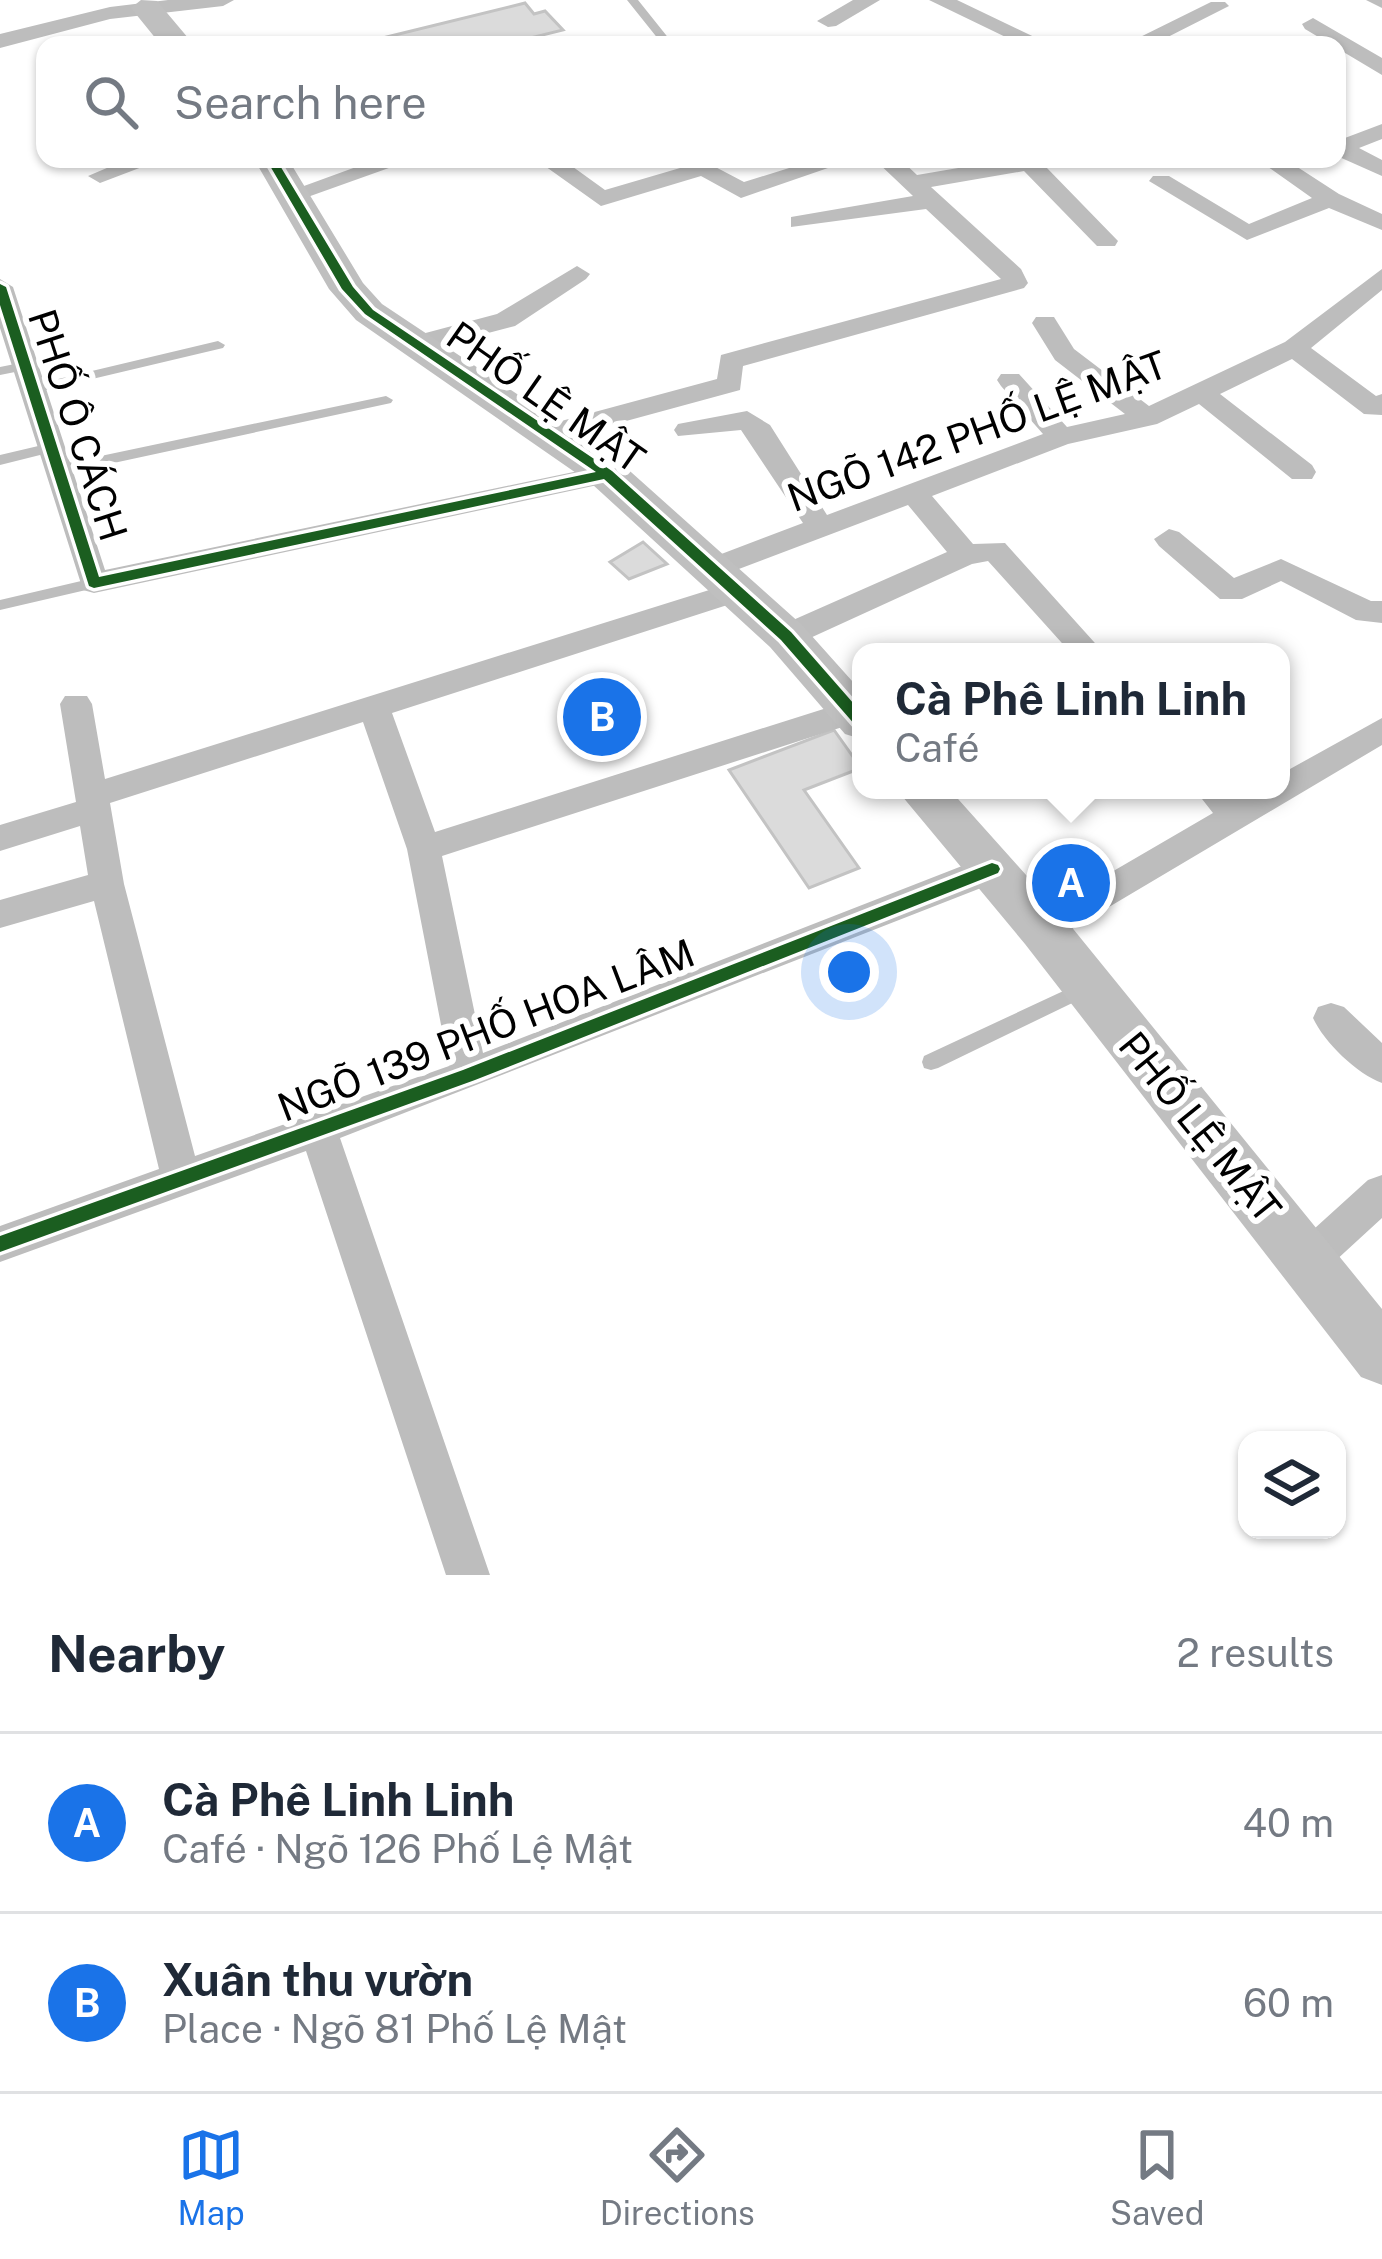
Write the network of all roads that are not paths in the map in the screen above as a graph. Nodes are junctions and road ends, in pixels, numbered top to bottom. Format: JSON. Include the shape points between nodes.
{"nodes":[{"id":1,"x":221,"y":0,"type":"edge"},
{"id":2,"x":632,"y":0,"type":"edge"},
{"id":3,"x":869,"y":0,"type":"edge"},
{"id":4,"x":940,"y":0,"type":"edge"},
{"id":5,"x":1218,"y":6,"type":"dead end"},
{"id":6,"x":146,"y":8,"type":"junction"},
{"id":7,"x":828,"y":21,"type":"dead end"},
{"id":8,"x":1312,"y":24,"type":"dead end"},
{"id":9,"x":170,"y":36,"type":"edge"},
{"id":10,"x":662,"y":36,"type":"edge"},
{"id":11,"x":1020,"y":36,"type":"edge"},
{"id":12,"x":1155,"y":36,"type":"edge"},
{"id":13,"x":1331,"y":36,"type":"edge"},
{"id":14,"x":0,"y":40,"type":"edge"},
{"id":15,"x":1346,"y":45,"type":"edge"},
{"id":16,"x":1382,"y":68,"type":"edge"},
{"id":17,"x":1382,"y":131,"type":"edge"},
{"id":18,"x":1346,"y":145,"type":"edge"},
{"id":19,"x":1346,"y":152,"type":"edge"},
{"id":20,"x":124,"y":168,"type":"edge"},
{"id":21,"x":277,"y":168,"type":"edge"},
{"id":22,"x":374,"y":168,"type":"edge"},
{"id":23,"x":560,"y":168,"type":"edge"},
{"id":24,"x":704,"y":168,"type":"edge"},
{"id":25,"x":704,"y":168,"type":"edge"},
{"id":26,"x":814,"y":168,"type":"edge"},
{"id":27,"x":895,"y":168,"type":"edge"},
{"id":28,"x":973,"y":168,"type":"edge"},
{"id":29,"x":1046,"y":168,"type":"edge"},
{"id":30,"x":1296,"y":168,"type":"edge"},
{"id":31,"x":1382,"y":169,"type":"edge"},
{"id":32,"x":100,"y":176,"type":"dead end"},
{"id":33,"x":1161,"y":181,"type":"dead end"},
{"id":34,"x":920,"y":192,"type":"junction"},
{"id":35,"x":294,"y":194,"type":"junction"},
{"id":36,"x":1330,"y":199,"type":"junction"},
{"id":37,"x":800,"y":222,"type":"dead end"},
{"id":38,"x":1382,"y":223,"type":"edge"},
{"id":39,"x":1106,"y":241,"type":"dead end"},
{"id":40,"x":577,"y":274,"type":"dead end"},
{"id":41,"x":1382,"y":277,"type":"edge"},
{"id":42,"x":3,"y":306,"type":"edge"},
{"id":43,"x":1045,"y":323,"type":"dead end"},
{"id":44,"x":218,"y":345,"type":"dead end"},
{"id":45,"x":412,"y":345,"type":"junction"},
{"id":46,"x":1294,"y":347,"type":"junction"},
{"id":47,"x":19,"y":375,"type":"edge"},
{"id":48,"x":1010,"y":380,"type":"dead end"},
{"id":49,"x":1201,"y":392,"type":"junction"},
{"id":50,"x":386,"y":400,"type":"dead end"},
{"id":51,"x":1382,"y":403,"type":"edge"},
{"id":52,"x":1147,"y":418,"type":"junction"},
{"id":53,"x":688,"y":430,"type":"dead end"},
{"id":54,"x":549,"y":433,"type":"junction"},
{"id":55,"x":1061,"y":437,"type":"junction"},
{"id":56,"x":54,"y":459,"type":"junction"},
{"id":57,"x":0,"y":460,"type":"edge"},
{"id":58,"x":1302,"y":472,"type":"dead end"},
{"id":59,"x":607,"y":474,"type":"junction"},
{"id":60,"x":914,"y":494,"type":"junction"},
{"id":61,"x":821,"y":529,"type":"junction"},
{"id":62,"x":1169,"y":539,"type":"dead end"},
{"id":63,"x":966,"y":555,"type":"junction"},
{"id":64,"x":725,"y":579,"type":"junction"},
{"id":65,"x":94,"y":584,"type":"junction"},
{"id":66,"x":0,"y":605,"type":"edge"},
{"id":67,"x":1382,"y":612,"type":"edge"},
{"id":68,"x":785,"y":636,"type":"junction"},
{"id":69,"x":1080,"y":643,"type":"edge"},
{"id":70,"x":76,"y":704,"type":"dead end"},
{"id":71,"x":374,"y":705,"type":"junction"},
{"id":72,"x":852,"y":712,"type":"edge"},
{"id":73,"x":852,"y":718,"type":"edge"},
{"id":74,"x":1382,"y":730,"type":"edge"},
{"id":75,"x":1290,"y":786,"type":"edge"},
{"id":76,"x":929,"y":799,"type":"edge"},
{"id":77,"x":1220,"y":799,"type":"edge"},
{"id":78,"x":1269,"y":799,"type":"edge"},
{"id":79,"x":93,"y":802,"type":"junction"},
{"id":80,"x":1238,"y":818,"type":"junction"},
{"id":81,"x":0,"y":838,"type":"edge"},
{"id":82,"x":424,"y":849,"type":"junction"},
{"id":83,"x":992,"y":869,"type":"junction"},
{"id":84,"x":107,"y":884,"type":"junction"},
{"id":85,"x":0,"y":914,"type":"edge"},
{"id":86,"x":1043,"y":929,"type":"junction"},
{"id":87,"x":1088,"y":987,"type":"junction"},
{"id":88,"x":1331,"y":1018,"type":"dead end"},
{"id":89,"x":931,"y":1062,"type":"dead end"},
{"id":90,"x":1382,"y":1067,"type":"edge"},
{"id":91,"x":470,"y":1076,"type":"junction"},
{"id":92,"x":318,"y":1129,"type":"junction"},
{"id":93,"x":181,"y":1178,"type":"junction"},
{"id":94,"x":1382,"y":1192,"type":"edge"},
{"id":95,"x":0,"y":1244,"type":"edge"},
{"id":96,"x":1307,"y":1261,"type":"junction"},
{"id":97,"x":1382,"y":1356,"type":"edge"},
{"id":98,"x":468,"y":1575,"type":"edge"}],
"edges":[{"from":1,"to":6,"type":"street"},
{"from":2,"to":10,"type":"lane"},
{"from":3,"to":7,"type":"street"},
{"from":4,"to":11,"type":"street"},
{"from":5,"to":12,"type":"street"},
{"from":6,"to":9,"type":"street"},
{"from":6,"to":14,"type":"street"},
{"from":8,"to":13,"type":"street"},
{"from":15,"to":16,"type":"street"},
{"from":17,"to":18,"type":"street"},
{"from":19,"to":31,"type":"street"},
{"from":20,"to":32,"type":"street"},
{"from":21,"to":35,"type":"street","name":"PHỐ LỆ MẬT"},
{"from":22,"to":35,"type":"street"},
{"from":23,"to":25,"type":"street","via":[[601,199]]},
{"from":24,"to":26,"type":"street","via":[[741,191]]},
{"from":27,"to":34,"type":"street"},
{"from":28,"to":34,"type":"street"},
{"from":29,"to":39,"type":"street"},
{"from":30,"to":36,"type":"street"},
{"from":33,"to":36,"type":"street","via":[[1247,233]]},
{"from":34,"to":37,"type":"street"},
{"from":34,"to":54,"type":"street","via":[[1015,283],[730,362],[730,383]]},
{"from":35,"to":45,"type":"street","name":"PHỐ LỆ MẬT","via":[[348,289]]},
{"from":36,"to":38,"type":"street"},
{"from":40,"to":45,"type":"street","via":[[506,320]]},
{"from":41,"to":46,"type":"street","name":"NGÕ 142 PHỐ LỆ MẬT"},
{"from":42,"to":47,"type":"street","name":"PHỐ Ô CÁCH"},
{"from":43,"to":52,"type":"street","via":[[1064,354]]},
{"from":44,"to":47,"type":"lane"},
{"from":45,"to":54,"type":"street","name":"PHỐ LỆ MẬT"},
{"from":46,"to":49,"type":"street","name":"NGÕ 142 PHỐ LỆ MẬT"},
{"from":46,"to":51,"type":"street","via":[[1374,408]]},
{"from":47,"to":56,"type":"street","name":"PHỐ Ô CÁCH"},
{"from":48,"to":55,"type":"street"},
{"from":49,"to":52,"type":"street","name":"NGÕ 142 PHỐ LỆ MẬT"},
{"from":49,"to":58,"type":"street"},
{"from":50,"to":56,"type":"lane"},
{"from":52,"to":55,"type":"street","name":"NGÕ 142 PHỐ LỆ MẬT"},
{"from":53,"to":61,"type":"street","via":[[747,420]]},
{"from":54,"to":59,"type":"street","name":"PHỐ LỆ MẬT"},
{"from":55,"to":60,"type":"street","name":"NGÕ 142 PHỐ LỆ MẬT"},
{"from":56,"to":57,"type":"lane"},
{"from":56,"to":65,"type":"street","name":"PHỐ Ô CÁCH"},
{"from":59,"to":64,"type":"street","name":"PHỐ LỆ MẬT"},
{"from":59,"to":65,"type":"street"},
{"from":60,"to":61,"type":"street","name":"NGÕ 142 PHỐ LỆ MẬT"},
{"from":60,"to":63,"type":"street"},
{"from":61,"to":64,"type":"street","name":"NGÕ 142 PHỐ LỆ MẬT"},
{"from":62,"to":67,"type":"street","via":[[1231,592],[1281,569]]},
{"from":63,"to":68,"type":"street"},
{"from":63,"to":69,"type":"street","via":[[995,550]]},
{"from":64,"to":68,"type":"street","name":"PHỐ LỆ MẬT"},
{"from":64,"to":71,"type":"street","name":"NGÕ 142 PHỐ LỆ MẬT"},
{"from":65,"to":66,"type":"lane"},
{"from":68,"to":72,"type":"street","name":"PHỐ LỆ MẬT"},
{"from":70,"to":79,"type":"street"},
{"from":71,"to":79,"type":"street","name":"NGÕ 142 PHỐ LỆ MẬT"},
{"from":71,"to":82,"type":"street"},
{"from":73,"to":82,"type":"street"},
{"from":74,"to":75,"type":"street"},
{"from":76,"to":83,"type":"street","name":"PHỐ LỆ MẬT"},
{"from":77,"to":80,"type":"street"},
{"from":78,"to":80,"type":"street"},
{"from":79,"to":81,"type":"street","name":"NGÕ 142 PHỐ LỆ MẬT"},
{"from":79,"to":84,"type":"street"},
{"from":80,"to":86,"type":"street"},
{"from":82,"to":91,"type":"street"},
{"from":83,"to":86,"type":"street","name":"PHỐ LỆ MẬT"},
{"from":83,"to":91,"type":"street","name":"NGÕ 139 PHỐ HOA LÂM"},
{"from":84,"to":85,"type":"street"},
{"from":84,"to":93,"type":"street"},
{"from":86,"to":87,"type":"street","name":"PHỐ LỆ MẬT"},
{"from":87,"to":89,"type":"lane"},
{"from":87,"to":96,"type":"street","name":"PHỐ LỆ MẬT"},
{"from":88,"to":90,"type":"street"},
{"from":91,"to":92,"type":"street","name":"NGÕ 139 PHỐ HOA LÂM"},
{"from":92,"to":93,"type":"street","name":"NGÕ 139 PHỐ HOA LÂM"},
{"from":92,"to":98,"type":"street"},
{"from":93,"to":95,"type":"street","name":"NGÕ 139 PHỐ HOA LÂM"},
{"from":94,"to":96,"type":"street"},
{"from":96,"to":97,"type":"street","name":"PHỐ LỆ MẬT"}]}
